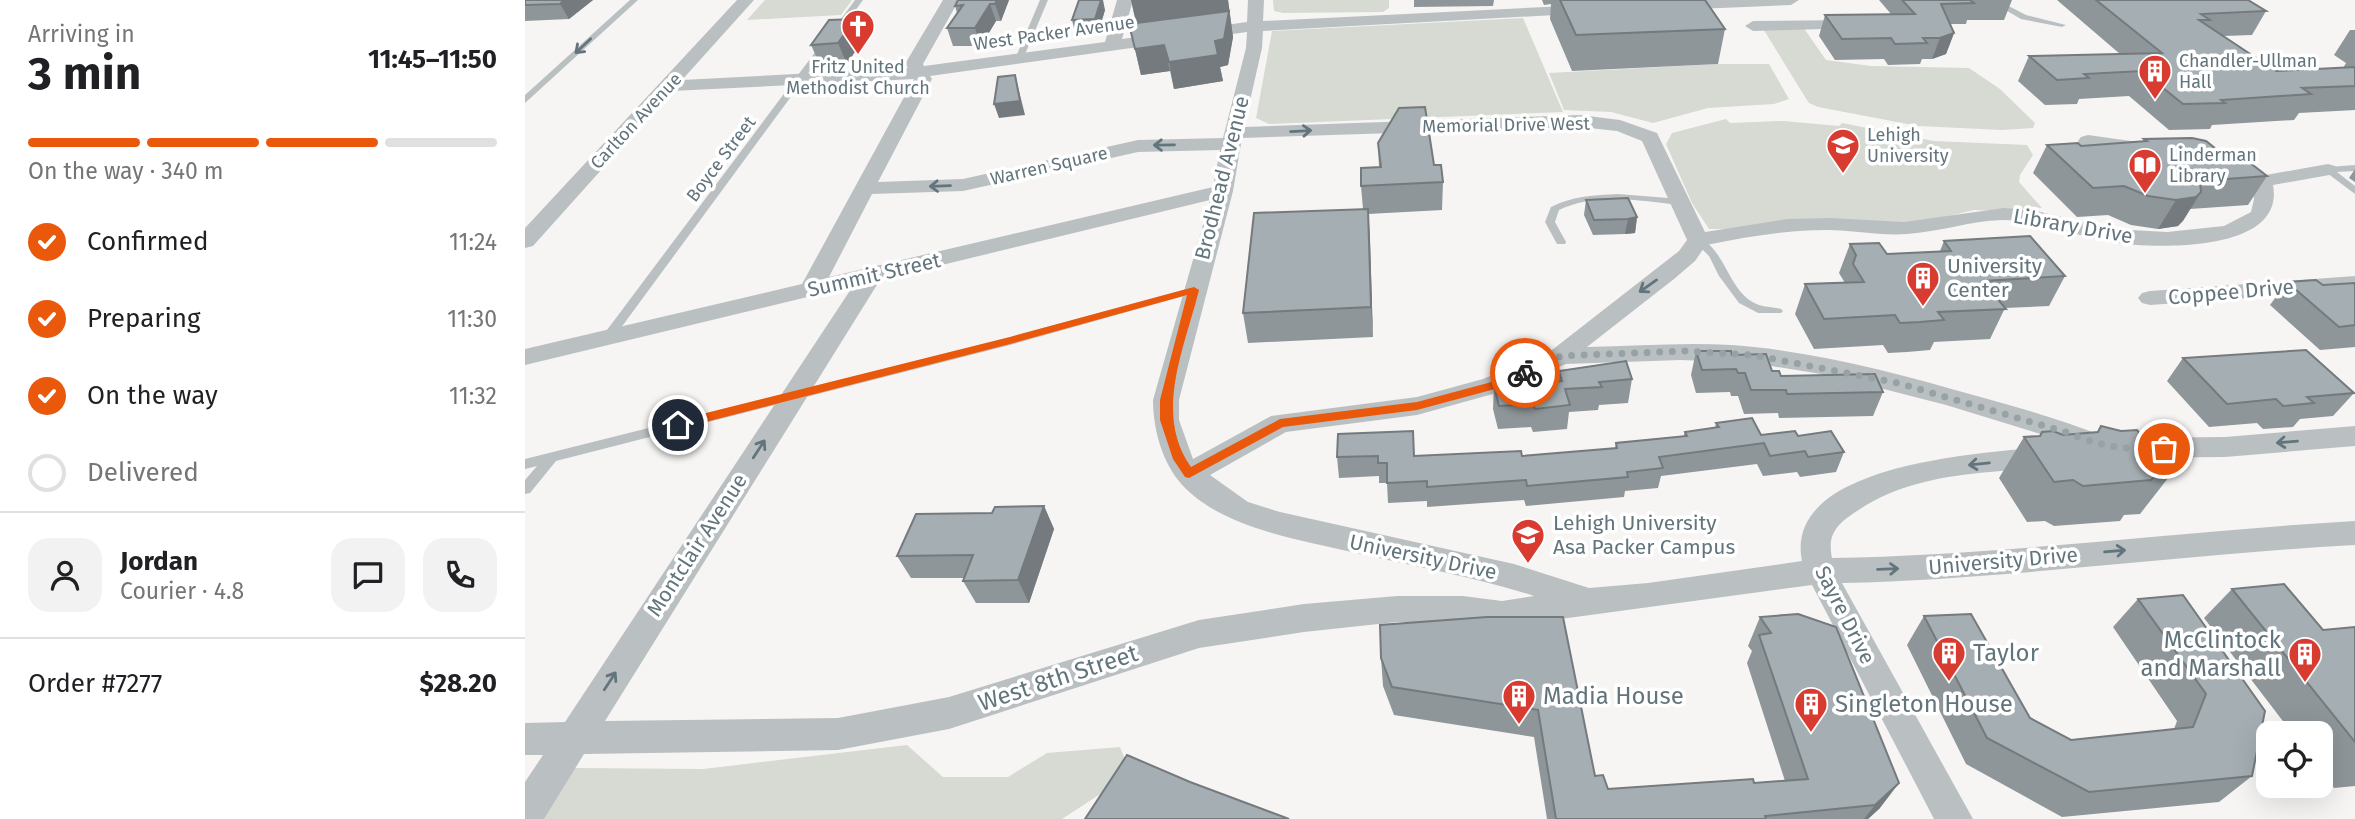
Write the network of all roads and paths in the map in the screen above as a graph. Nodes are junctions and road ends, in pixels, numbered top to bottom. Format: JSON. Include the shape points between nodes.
{"nodes":[{"id":1,"x":633,"y":0,"type":"edge"},
{"id":2,"x":745,"y":0,"type":"edge"},
{"id":3,"x":859,"y":0,"type":"edge"},
{"id":4,"x":951,"y":0,"type":"edge"},
{"id":5,"x":1044,"y":0,"type":"edge"},
{"id":6,"x":1125,"y":0,"type":"edge"},
{"id":7,"x":1256,"y":0,"type":"edge"},
{"id":8,"x":1791,"y":0,"type":"edge"},
{"id":9,"x":1992,"y":0,"type":"edge"},
{"id":10,"x":1738,"y":1,"type":"edge"},
{"id":11,"x":1658,"y":6,"type":"edge"},
{"id":12,"x":1522,"y":7,"type":"edge"},
{"id":13,"x":1604,"y":9,"type":"edge"},
{"id":14,"x":1864,"y":25,"type":"edge"},
{"id":15,"x":2063,"y":25,"type":"dead end"},
{"id":16,"x":1257,"y":26,"type":"junction"},
{"id":17,"x":1752,"y":26,"type":"dead end"},
{"id":18,"x":1112,"y":46,"type":"junction"},
{"id":19,"x":1019,"y":59,"type":"junction"},
{"id":20,"x":917,"y":72,"type":"junction"},
{"id":21,"x":799,"y":80,"type":"junction"},
{"id":22,"x":668,"y":86,"type":"junction"},
{"id":23,"x":525,"y":100,"type":"edge"},
{"id":24,"x":1233,"y":139,"type":"junction"},
{"id":25,"x":2088,"y":141,"type":"dead end"},
{"id":26,"x":2162,"y":153,"type":"edge"},
{"id":27,"x":2355,"y":168,"type":"edge"},
{"id":28,"x":2328,"y":170,"type":"junction"},
{"id":29,"x":867,"y":188,"type":"junction"},
{"id":30,"x":1223,"y":191,"type":"junction"},
{"id":31,"x":2355,"y":191,"type":"edge"},
{"id":32,"x":1681,"y":202,"type":"junction"},
{"id":33,"x":1698,"y":240,"type":"junction"},
{"id":34,"x":525,"y":241,"type":"edge"},
{"id":35,"x":1561,"y":242,"type":"dead end"},
{"id":36,"x":871,"y":276,"type":"junction"},
{"id":37,"x":2355,"y":283,"type":"edge"},
{"id":38,"x":811,"y":289,"type":"junction"},
{"id":39,"x":1194,"y":290,"type":"junction"},
{"id":40,"x":2150,"y":298,"type":"dead end"},
{"id":41,"x":1777,"y":311,"type":"dead end"},
{"id":42,"x":608,"y":337,"type":"junction"},
{"id":43,"x":1561,"y":356,"type":"junction"},
{"id":44,"x":525,"y":357,"type":"edge"},
{"id":45,"x":794,"y":394,"type":"junction"},
{"id":46,"x":2355,"y":436,"type":"edge"},
{"id":47,"x":2095,"y":444,"type":"junction"},
{"id":48,"x":552,"y":457,"type":"junction"},
{"id":49,"x":525,"y":464,"type":"edge"},
{"id":50,"x":1189,"y":474,"type":"junction"},
{"id":51,"x":525,"y":489,"type":"edge"},
{"id":52,"x":2355,"y":533,"type":"edge"},
{"id":53,"x":1820,"y":571,"type":"junction"},
{"id":54,"x":1589,"y":601,"type":"junction"},
{"id":55,"x":525,"y":739,"type":"edge"},
{"id":56,"x":573,"y":739,"type":"junction"},
{"id":57,"x":525,"y":815,"type":"edge"},
{"id":58,"x":1954,"y":819,"type":"edge"}],
"edges":[{"from":1,"to":23,"type":"lane","one_way":true},
{"from":2,"to":22,"type":"street","name":"Carlton Avenue"},
{"from":3,"to":21,"type":"lane","name":"Boyce Street"},
{"from":4,"to":20,"type":"street","via":[[914,64]]},
{"from":5,"to":19,"type":"lane"},
{"from":6,"to":18,"type":"street"},
{"from":7,"to":16,"type":"street","name":"Brodhead Avenue"},
{"from":8,"to":10,"type":"street"},
{"from":9,"to":15,"type":"lane","via":[[2024,17]]},
{"from":10,"to":11,"type":"street"},
{"from":12,"to":13,"type":"street","name":"West Packer Avenue"},
{"from":12,"to":16,"type":"street","name":"West Packer Avenue"},
{"from":14,"to":17,"type":"street"},
{"from":16,"to":18,"type":"street","name":"West Packer Avenue"},
{"from":16,"to":24,"type":"street","name":"Brodhead Avenue"},
{"from":18,"to":19,"type":"street","name":"West Packer Avenue"},
{"from":19,"to":20,"type":"street","name":"West Packer Avenue"},
{"from":20,"to":21,"type":"street","name":"West Packer Avenue"},
{"from":20,"to":29,"type":"street","via":[[923,79]]},
{"from":21,"to":22,"type":"street","name":"West Packer Avenue"},
{"from":21,"to":42,"type":"lane","name":"Boyce Street"},
{"from":22,"to":34,"type":"street","name":"Carlton Avenue"},
{"from":24,"to":29,"type":"street","name":"Warren Square","one_way":true,"via":[[1138,146],[963,185]]},
{"from":24,"to":30,"type":"street","name":"Brodhead Avenue"},
{"from":24,"to":32,"type":"street","name":"Memorial Drive West","one_way":true,"via":[[1580,121],[1620,126],[1650,137]]},
{"from":25,"to":26,"type":"street"},
{"from":27,"to":28,"type":"lane"},
{"from":28,"to":31,"type":"lane"},
{"from":28,"to":33,"type":"street","name":"Library Drive","via":[[2252,177],[2266,194],[2259,215],[2241,227],[2217,233],[2150,239],[2114,236],[2007,214],[1903,229],[1782,225]]},
{"from":29,"to":38,"type":"street"},
{"from":30,"to":36,"type":"street","name":"Summit Street"},
{"from":30,"to":39,"type":"street","name":"Brodhead Avenue"},
{"from":32,"to":33,"type":"street"},
{"from":32,"to":35,"type":"lane","via":[[1595,197],[1562,204],[1548,219]]},
{"from":33,"to":41,"type":"lane","via":[[1743,301]]},
{"from":33,"to":43,"type":"street","one_way":true,"via":[[1666,274]]},
{"from":36,"to":38,"type":"street","name":"Summit Street"},
{"from":36,"to":45,"type":"street","name":"Montclair Avenue"},
{"from":37,"to":40,"type":"street","name":"Coppee Drive"},
{"from":38,"to":42,"type":"street","name":"Summit Street"},
{"from":39,"to":45,"type":"lane"},
{"from":39,"to":50,"type":"street","name":"Brodhead Avenue","via":[[1166,400],[1171,438]]},
{"from":42,"to":44,"type":"street","name":"Summit Street"},
{"from":43,"to":47,"type":"street","via":[[1684,351],[1775,358],[1898,383]]},
{"from":43,"to":50,"type":"street","via":[[1465,394],[1417,406],[1338,409],[1280,423]]},
{"from":45,"to":48,"type":"lane"},
{"from":56,"to":45,"type":"street","name":"Montclair Avenue","one_way":true},
{"from":46,"to":47,"type":"street","name":"Sayre Drive","one_way":true,"via":[[2225,447],[2126,450]]},
{"from":47,"to":53,"type":"street","name":"Sayre Drive","one_way":true,"via":[[2050,457],[1934,468],[1870,490],[1825,520],[1814,549]]},
{"from":48,"to":49,"type":"lane"},
{"from":48,"to":51,"type":"lane"},
{"from":50,"to":54,"type":"street","name":"University Drive","via":[[1226,503],[1271,522],[1514,577]]},
{"from":53,"to":52,"type":"street","name":"University Drive","one_way":true,"via":[[1917,569]]},
{"from":53,"to":54,"type":"street","name":"University Drive"},
{"from":53,"to":58,"type":"street","name":"Sayre Drive"},
{"from":54,"to":56,"type":"street","name":"West 8th Street","via":[[1502,614],[1397,609],[1219,630],[949,713],[838,734]]},
{"from":55,"to":56,"type":"street","name":"West 8th Street"},
{"from":56,"to":57,"type":"street","name":"Montclair Avenue"}]}
